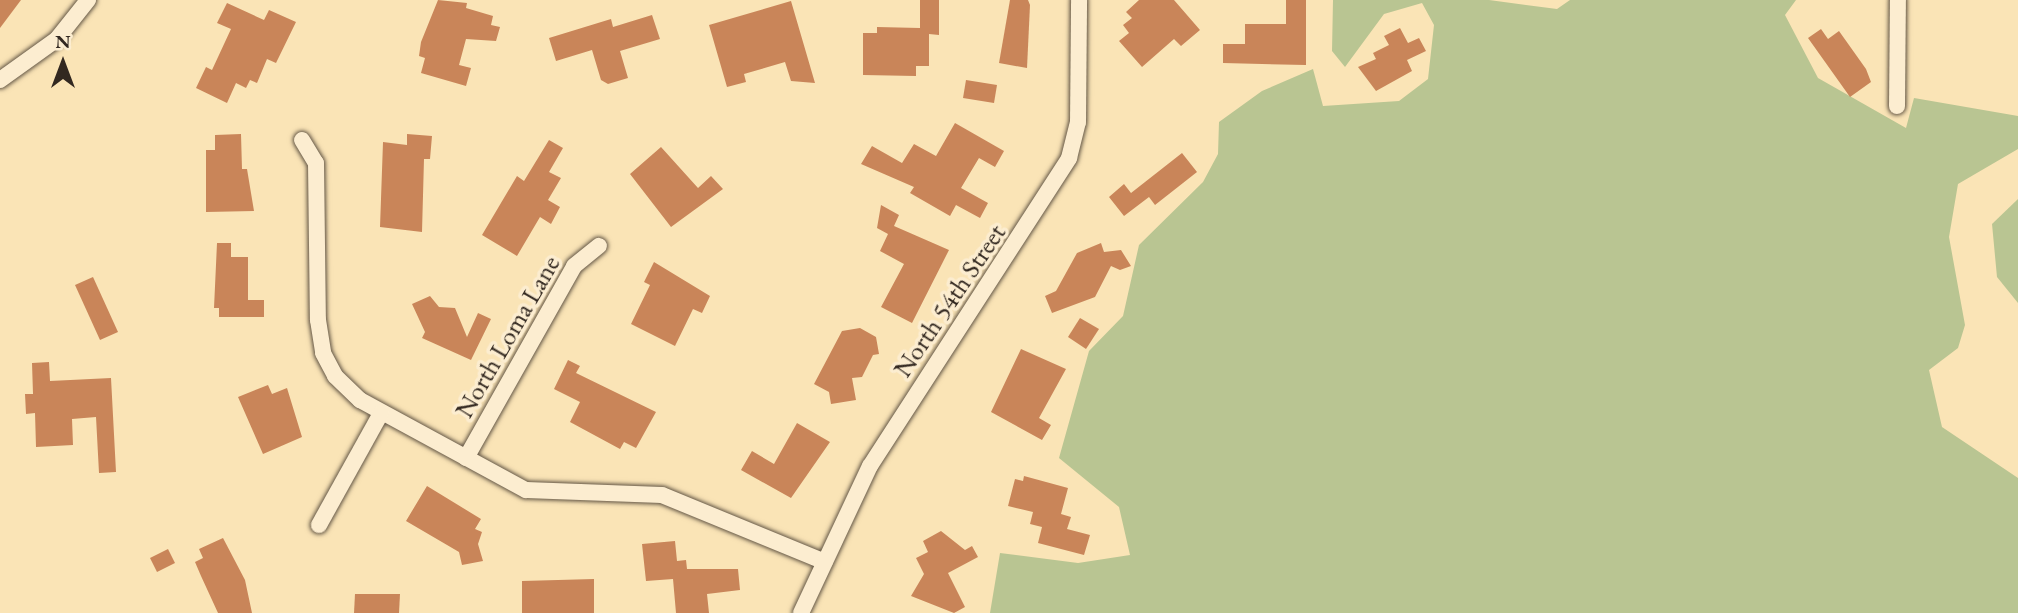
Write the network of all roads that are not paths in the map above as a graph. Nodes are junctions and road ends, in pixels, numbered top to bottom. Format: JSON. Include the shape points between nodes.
{"nodes":[{"id":1,"x":88,"y":0,"type":"edge"},
{"id":2,"x":1079,"y":0,"type":"edge"},
{"id":3,"x":1898,"y":0,"type":"edge"},
{"id":4,"x":0,"y":80,"type":"edge"},
{"id":5,"x":1897,"y":107,"type":"dead end"},
{"id":6,"x":302,"y":140,"type":"dead end"},
{"id":7,"x":599,"y":246,"type":"dead end"},
{"id":8,"x":381,"y":413,"type":"junction"},
{"id":9,"x":466,"y":458,"type":"junction"},
{"id":10,"x":319,"y":525,"type":"dead end"},
{"id":11,"x":825,"y":562,"type":"junction"},
{"id":12,"x":801,"y":613,"type":"edge"}],
"edges":[{"from":1,"to":4,"type":"street","via":[[57,39]]},
{"from":2,"to":11,"type":"street","name":"North 54th Street","via":[[1078,122],[1069,158],[870,466],[844,513]]},
{"from":3,"to":5,"type":"street"},
{"from":6,"to":8,"type":"street","via":[[316,163],[318,320],[323,353],[335,376]]},
{"from":7,"to":9,"type":"street","name":"North Loma Lane","via":[[574,266]]},
{"from":8,"to":9,"type":"street"},
{"from":8,"to":10,"type":"street"},
{"from":9,"to":11,"type":"street","via":[[526,490],[662,495]]},
{"from":11,"to":12,"type":"street","name":"North 54th Street"}]}
